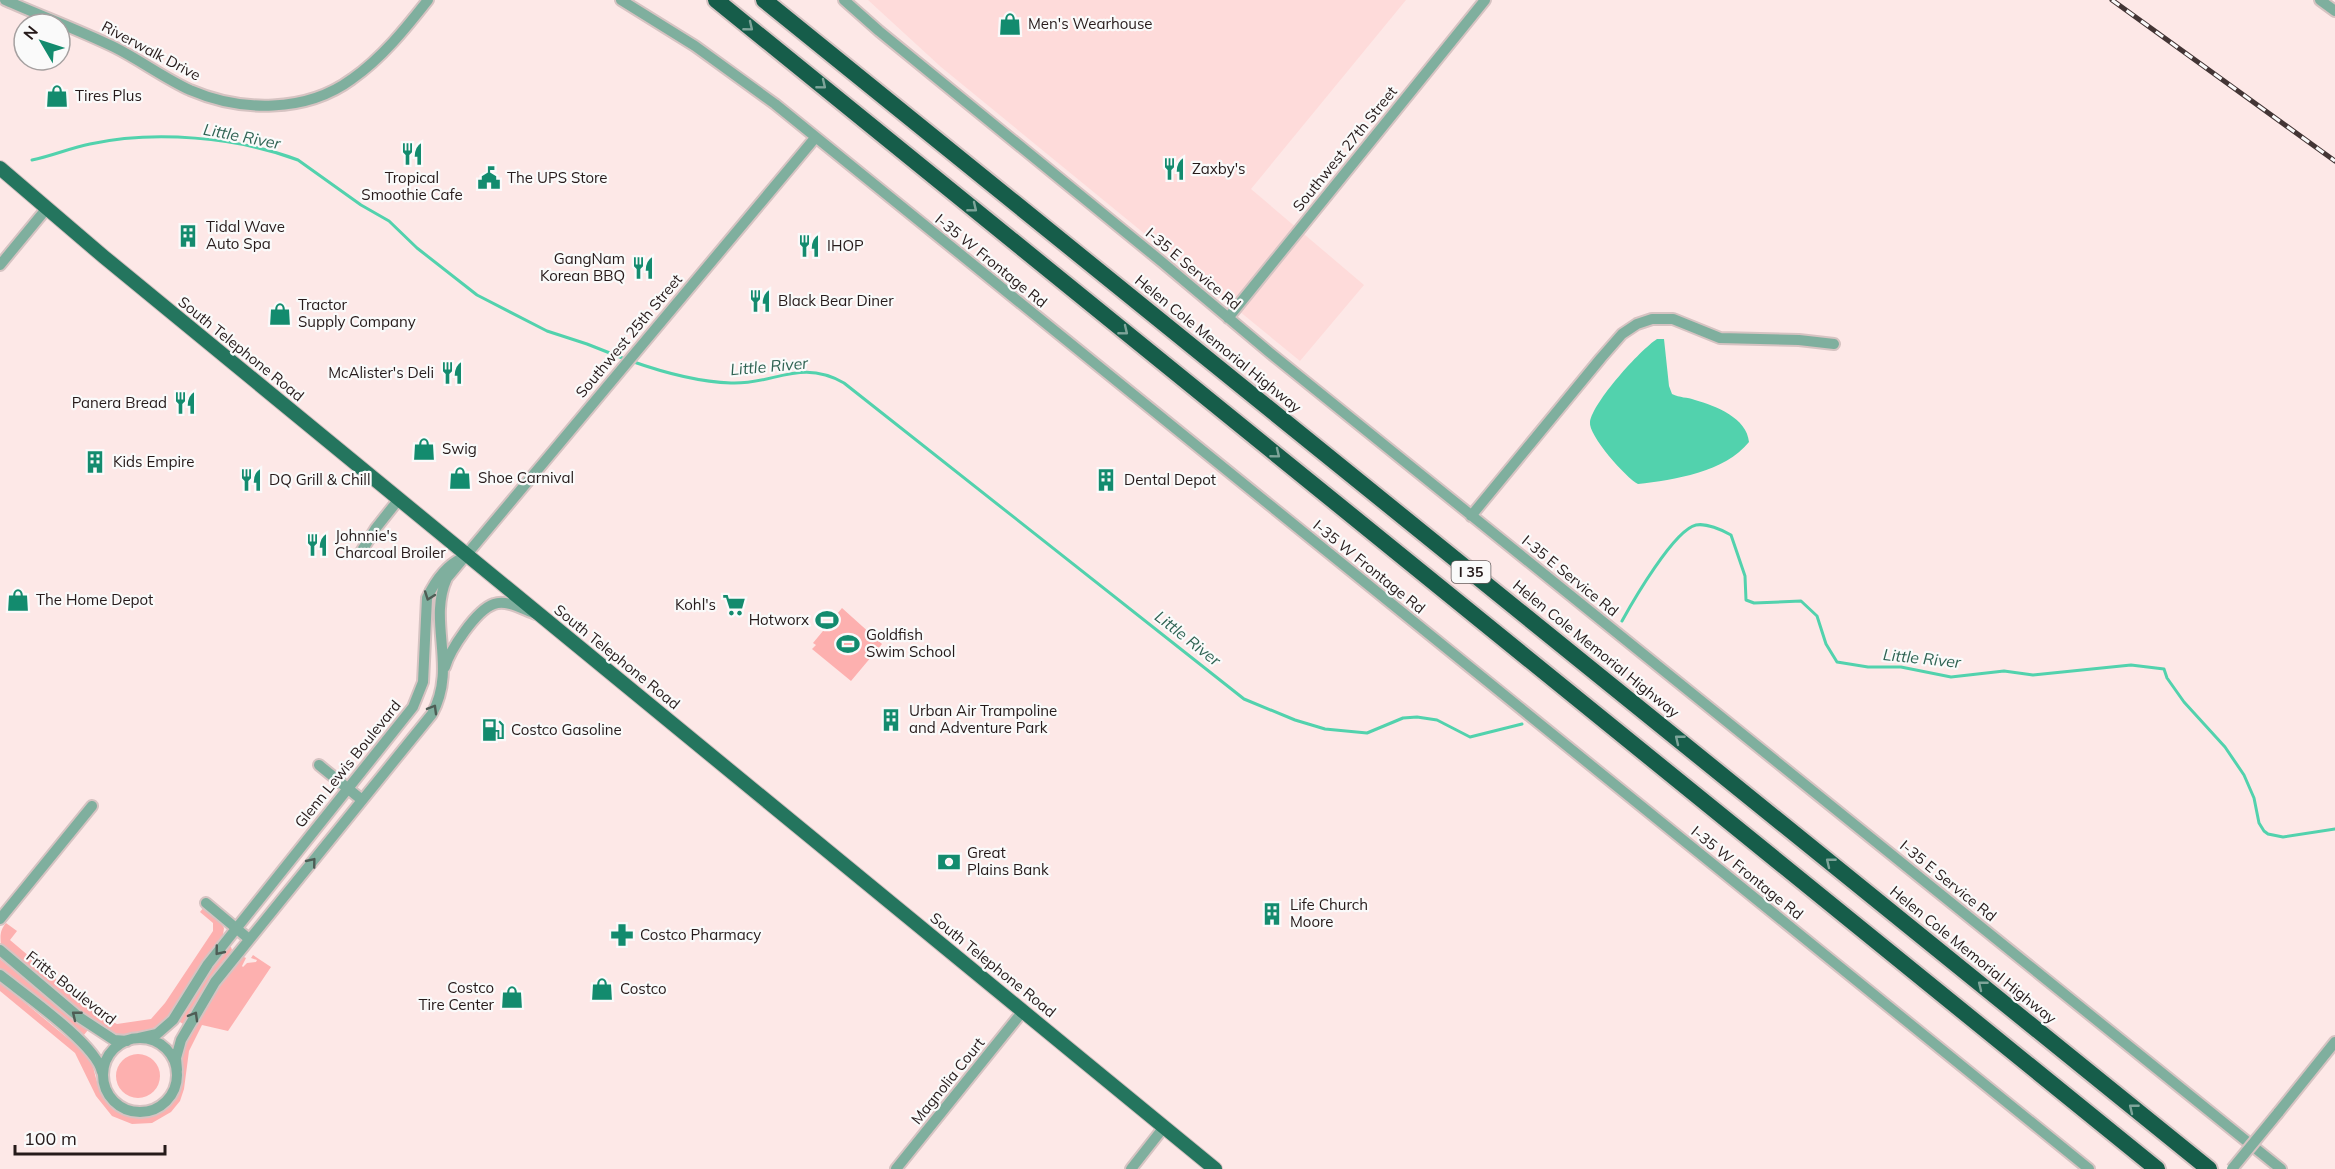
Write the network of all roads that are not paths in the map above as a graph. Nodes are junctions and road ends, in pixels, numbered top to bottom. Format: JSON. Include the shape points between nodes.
{"nodes":[{"id":1,"x":5,"y":0,"type":"edge"},
{"id":2,"x":428,"y":0,"type":"edge"},
{"id":3,"x":621,"y":0,"type":"edge"},
{"id":4,"x":764,"y":0,"type":"edge"},
{"id":5,"x":844,"y":0,"type":"edge"},
{"id":6,"x":1485,"y":0,"type":"edge"},
{"id":7,"x":2320,"y":0,"type":"edge"},
{"id":8,"x":717,"y":2,"type":"edge"},
{"id":9,"x":2335,"y":11,"type":"edge"},
{"id":10,"x":815,"y":138,"type":"junction"},
{"id":11,"x":0,"y":168,"type":"edge"},
{"id":12,"x":47,"y":208,"type":"junction"},
{"id":13,"x":0,"y":265,"type":"edge"},
{"id":14,"x":1228,"y":318,"type":"junction"},
{"id":15,"x":1834,"y":344,"type":"dead end"},
{"id":16,"x":399,"y":499,"type":"junction"},
{"id":17,"x":1471,"y":516,"type":"junction"},
{"id":18,"x":361,"y":552,"type":"dead end"},
{"id":19,"x":468,"y":555,"type":"junction"},
{"id":20,"x":542,"y":617,"type":"junction"},
{"id":21,"x":443,"y":673,"type":"junction"},
{"id":22,"x":319,"y":765,"type":"dead end"},
{"id":23,"x":348,"y":788,"type":"junction"},
{"id":24,"x":362,"y":801,"type":"junction"},
{"id":25,"x":92,"y":806,"type":"dead end"},
{"id":26,"x":206,"y":903,"type":"dead end"},
{"id":27,"x":0,"y":919,"type":"edge"},
{"id":28,"x":237,"y":928,"type":"junction"},
{"id":29,"x":249,"y":939,"type":"junction"},
{"id":30,"x":0,"y":950,"type":"edge"},
{"id":31,"x":0,"y":975,"type":"edge"},
{"id":32,"x":1023,"y":1011,"type":"junction"},
{"id":33,"x":139,"y":1038,"type":"junction"},
{"id":34,"x":127,"y":1041,"type":"junction"},
{"id":35,"x":2335,"y":1042,"type":"edge"},
{"id":36,"x":177,"y":1071,"type":"junction"},
{"id":37,"x":102,"y":1072,"type":"junction"},
{"id":38,"x":1164,"y":1127,"type":"junction"},
{"id":39,"x":896,"y":1169,"type":"edge"},
{"id":40,"x":1131,"y":1169,"type":"edge"},
{"id":41,"x":1215,"y":1169,"type":"edge"},
{"id":42,"x":2089,"y":1169,"type":"edge"},
{"id":43,"x":2157,"y":1169,"type":"edge"},
{"id":44,"x":2209,"y":1169,"type":"edge"},
{"id":45,"x":2232,"y":1169,"type":"edge"},
{"id":46,"x":2281,"y":1169,"type":"edge"}],
"edges":[{"from":1,"to":2,"type":"street","name":"Riverwalk Drive","via":[[116,48],[192,90],[224,101],[267,106],[311,99],[353,79]]},
{"from":3,"to":10,"type":"street","name":"I-35 W Frontage Rd","via":[[695,46]]},
{"from":44,"to":4,"type":"highway","name":"Helen Cole Memorial Highway","number":"I 35","one_way":true},
{"from":5,"to":14,"type":"street","name":"I-35 E Service Rd"},
{"from":6,"to":14,"type":"street","name":"Southwest 27th Street"},
{"from":7,"to":9,"type":"street"},
{"from":8,"to":43,"type":"highway","number":"I 35","one_way":true},
{"from":10,"to":19,"type":"street","name":"Southwest 25th Street"},
{"from":10,"to":42,"type":"street","name":"I-35 W Frontage Rd"},
{"from":11,"to":12,"type":"main road","name":"South Telephone Road"},
{"from":12,"to":13,"type":"street"},
{"from":12,"to":16,"type":"main road","name":"South Telephone Road"},
{"from":14,"to":17,"type":"street","name":"I-35 E Service Rd"},
{"from":15,"to":17,"type":"street","via":[[1720,338],[1672,319],[1637,324],[1622,334],[1601,358]]},
{"from":16,"to":18,"type":"street"},
{"from":16,"to":19,"type":"main road","name":"South Telephone Road"},
{"from":17,"to":46,"type":"street","name":"I-35 E Service Rd"},
{"from":19,"to":20,"type":"main road","name":"South Telephone Road"},
{"from":19,"to":21,"type":"street","via":[[447,578],[441,593]]},
{"from":19,"to":23,"type":"street","name":"Glenn Lewis Boulevard","one_way":true,"via":[[450,564],[427,598],[423,682],[414,707]]},
{"from":20,"to":21,"type":"street","via":[[510,604],[495,603],[481,612],[461,637],[448,656]]},
{"from":20,"to":32,"type":"main road","name":"South Telephone Road"},
{"from":24,"to":21,"type":"street","one_way":true,"via":[[432,714],[442,689]]},
{"from":22,"to":23,"type":"street"},
{"from":23,"to":24,"type":"street"},
{"from":23,"to":28,"type":"street","name":"Glenn Lewis Boulevard"},
{"from":29,"to":24,"type":"street","one_way":true},
{"from":25,"to":27,"type":"street"},
{"from":26,"to":28,"type":"street"},
{"from":28,"to":29,"type":"street"},
{"from":28,"to":33,"type":"street","name":"Glenn Lewis Boulevard","one_way":true,"via":[[208,964],[173,1020],[157,1034]]},
{"from":36,"to":29,"type":"street","one_way":true,"via":[[177,1050],[187,1029],[215,982]]},
{"from":34,"to":30,"type":"street","name":"Fritts Boulevard","one_way":true,"via":[[114,1040],[86,1022]]},
{"from":31,"to":37,"type":"street","via":[[81,1042],[100,1063]]},
{"from":32,"to":38,"type":"main road","name":"South Telephone Road"},
{"from":32,"to":39,"type":"street","name":"Magnolia Court"},
{"from":33,"to":34,"type":"street"},
{"from":33,"to":36,"type":"street","via":[[166,1048]]},
{"from":34,"to":37,"type":"street","via":[[113,1050]]},
{"from":35,"to":45,"type":"street","bridge":true},
{"from":36,"to":37,"type":"street","via":[[172,1095],[153,1111],[140,1113],[123,1108],[108,1096]]},
{"from":38,"to":40,"type":"street"},
{"from":38,"to":41,"type":"main road","name":"South Telephone Road"}]}
